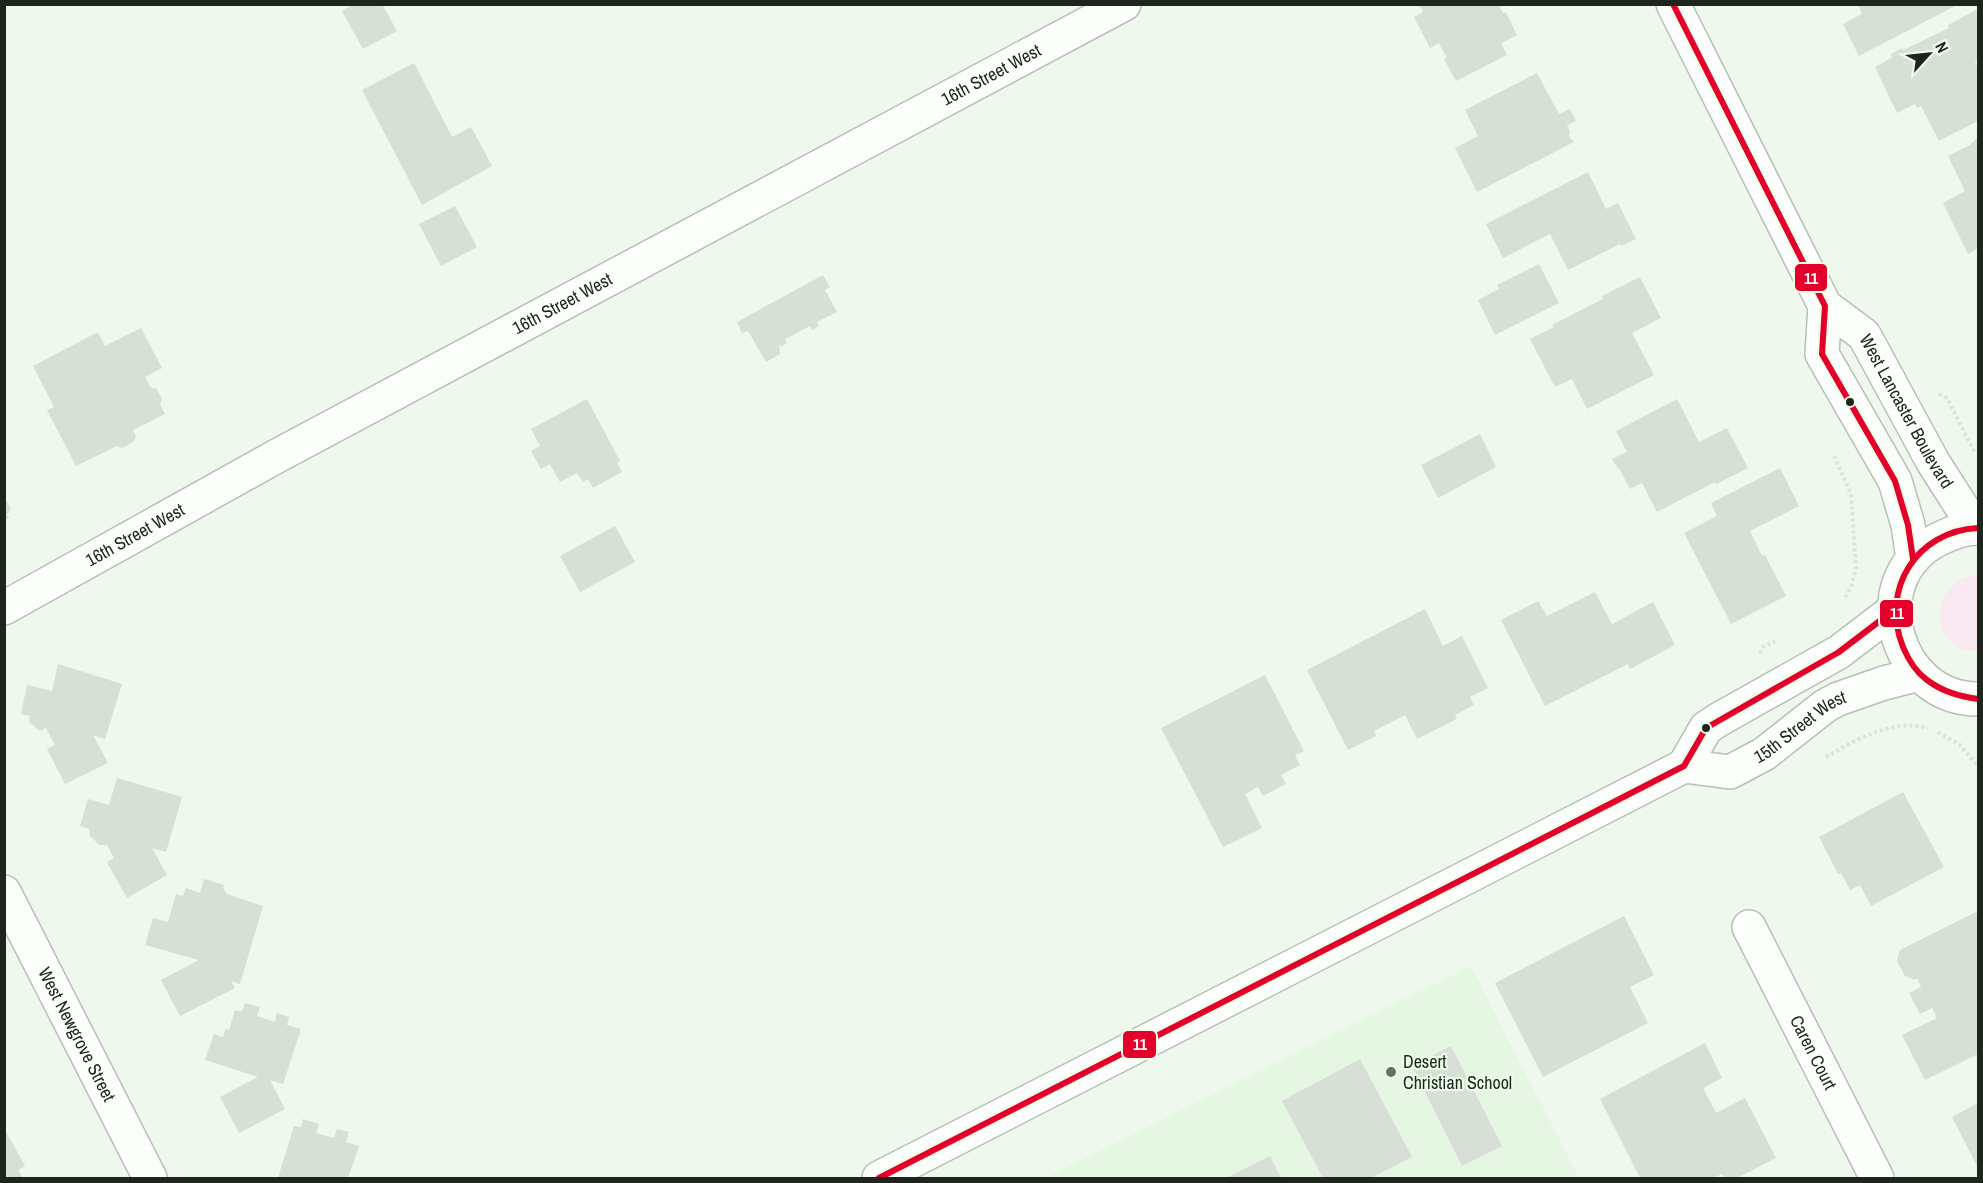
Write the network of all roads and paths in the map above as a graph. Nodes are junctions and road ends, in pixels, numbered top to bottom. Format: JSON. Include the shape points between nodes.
{"nodes":[{"id":1,"x":1124,"y":4,"type":"edge"},
{"id":2,"x":1673,"y":4,"type":"edge"},
{"id":3,"x":1825,"y":306,"type":"junction"},
{"id":4,"x":1947,"y":398,"type":"dead end"},
{"id":5,"x":1978,"y":459,"type":"edge"},
{"id":6,"x":1851,"y":494,"type":"dead end"},
{"id":7,"x":1977,"y":528,"type":"edge"},
{"id":8,"x":1913,"y":559,"type":"junction"},
{"id":9,"x":1840,"y":606,"type":"dead end"},
{"id":10,"x":4,"y":608,"type":"edge"},
{"id":11,"x":1894,"y":610,"type":"junction"},
{"id":12,"x":1782,"y":638,"type":"dead end"},
{"id":13,"x":1763,"y":647,"type":"dead end"},
{"id":14,"x":1919,"y":674,"type":"junction"},
{"id":15,"x":1978,"y":701,"type":"edge"},
{"id":16,"x":1819,"y":761,"type":"dead end"},
{"id":17,"x":1684,"y":766,"type":"junction"},
{"id":18,"x":1978,"y":766,"type":"edge"},
{"id":19,"x":4,"y":892,"type":"edge"},
{"id":20,"x":1749,"y":927,"type":"dead end"},
{"id":21,"x":150,"y":1179,"type":"edge"},
{"id":22,"x":879,"y":1179,"type":"edge"},
{"id":23,"x":1878,"y":1179,"type":"edge"}],
"edges":[{"from":1,"to":10,"type":"street","name":"16th Street West","via":[[277,456]]},
{"from":2,"to":3,"type":"street","name":"West Lancaster Boulevard"},
{"from":3,"to":7,"type":"street","name":"West Lancaster Boulevard","via":[[1864,335],[1933,462]]},
{"from":3,"to":8,"type":"street","via":[[1822,354],[1895,481]]},
{"from":4,"to":5,"type":"path"},
{"from":6,"to":9,"type":"path","via":[[1856,568]]},
{"from":7,"to":8,"type":"street","via":[[1952,533],[1927,545]]},
{"from":8,"to":11,"type":"street","via":[[1896,594]]},
{"from":11,"to":14,"type":"street","via":[[1896,633]]},
{"from":11,"to":17,"type":"street","via":[[1839,652],[1706,728]]},
{"from":12,"to":13,"type":"path"},
{"from":14,"to":15,"type":"street","via":[[1933,686]]},
{"from":14,"to":17,"type":"street","name":"15th Street West","via":[[1838,699],[1764,754],[1730,772]]},
{"from":16,"to":18,"type":"path","via":[[1856,739],[1898,726],[1917,725],[1933,729],[1960,745]]},
{"from":17,"to":22,"type":"street"},
{"from":19,"to":21,"type":"street","name":"West Newgrove Street"},
{"from":20,"to":23,"type":"street","name":"Caren Court"}]}
